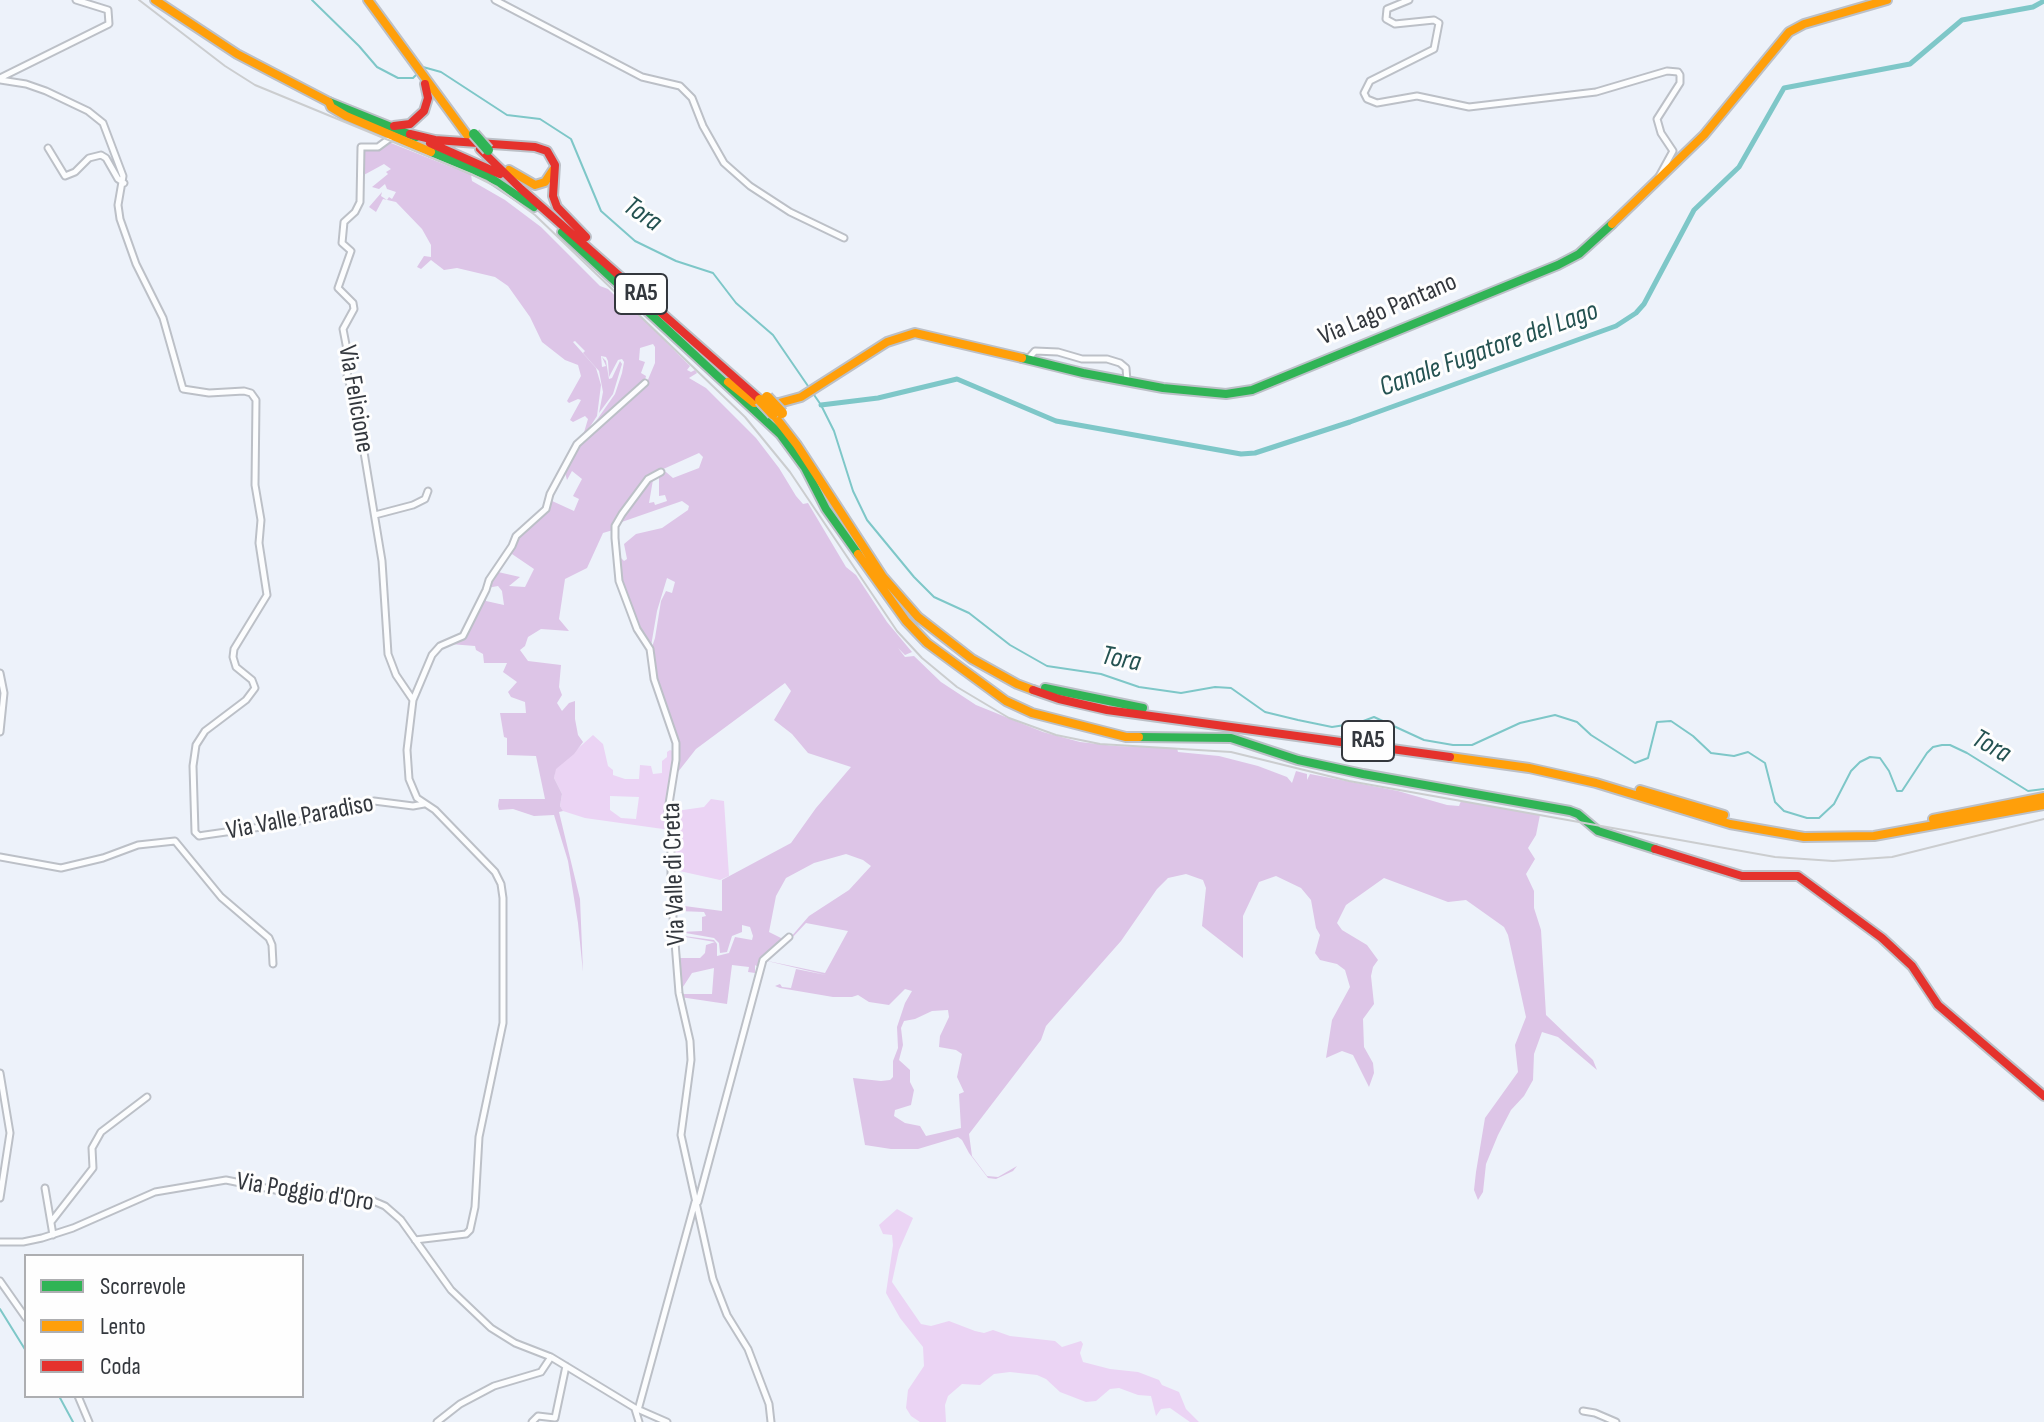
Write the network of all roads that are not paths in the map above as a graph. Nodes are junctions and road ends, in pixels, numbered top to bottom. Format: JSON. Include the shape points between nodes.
{"nodes":[{"id":1,"x":76,"y":0,"type":"edge"},
{"id":2,"x":155,"y":0,"type":"edge"},
{"id":3,"x":368,"y":0,"type":"edge"},
{"id":4,"x":375,"y":0,"type":"edge"},
{"id":5,"x":495,"y":0,"type":"edge"},
{"id":6,"x":1409,"y":0,"type":"edge"},
{"id":7,"x":1887,"y":0,"type":"edge"},
{"id":8,"x":0,"y":79,"type":"edge"},
{"id":9,"x":427,"y":80,"type":"junction"},
{"id":10,"x":329,"y":102,"type":"junction"},
{"id":11,"x":388,"y":125,"type":"junction"},
{"id":12,"x":410,"y":134,"type":"junction"},
{"id":13,"x":391,"y":137,"type":"junction"},
{"id":14,"x":48,"y":148,"type":"dead end"},
{"id":15,"x":484,"y":150,"type":"junction"},
{"id":16,"x":555,"y":165,"type":"junction"},
{"id":17,"x":506,"y":168,"type":"junction"},
{"id":18,"x":124,"y":183,"type":"junction"},
{"id":19,"x":1655,"y":185,"type":"junction"},
{"id":20,"x":521,"y":189,"type":"junction"},
{"id":21,"x":844,"y":238,"type":"dead end"},
{"id":22,"x":599,"y":249,"type":"junction"},
{"id":23,"x":1028,"y":359,"type":"junction"},
{"id":24,"x":720,"y":379,"type":"junction"},
{"id":25,"x":1127,"y":381,"type":"junction"},
{"id":26,"x":645,"y":383,"type":"dead end"},
{"id":27,"x":764,"y":398,"type":"junction"},
{"id":28,"x":778,"y":413,"type":"junction"},
{"id":29,"x":661,"y":472,"type":"dead end"},
{"id":30,"x":428,"y":491,"type":"dead end"},
{"id":31,"x":375,"y":515,"type":"junction"},
{"id":32,"x":0,"y":673,"type":"edge"},
{"id":33,"x":413,"y":700,"type":"junction"},
{"id":34,"x":0,"y":732,"type":"edge"},
{"id":35,"x":2044,"y":797,"type":"edge"},
{"id":36,"x":425,"y":804,"type":"junction"},
{"id":37,"x":2044,"y":805,"type":"edge"},
{"id":38,"x":0,"y":857,"type":"edge"},
{"id":39,"x":789,"y":937,"type":"dead end"},
{"id":40,"x":273,"y":964,"type":"dead end"},
{"id":41,"x":0,"y":1073,"type":"edge"},
{"id":42,"x":2044,"y":1096,"type":"edge"},
{"id":43,"x":147,"y":1097,"type":"dead end"},
{"id":44,"x":45,"y":1188,"type":"dead end"},
{"id":45,"x":0,"y":1198,"type":"edge"},
{"id":46,"x":696,"y":1204,"type":"junction"},
{"id":47,"x":51,"y":1222,"type":"junction"},
{"id":48,"x":53,"y":1235,"type":"junction"},
{"id":49,"x":415,"y":1240,"type":"junction"},
{"id":50,"x":0,"y":1242,"type":"edge"},
{"id":51,"x":0,"y":1281,"type":"edge"},
{"id":52,"x":24,"y":1315,"type":"edge"},
{"id":53,"x":551,"y":1357,"type":"junction"},
{"id":54,"x":566,"y":1366,"type":"junction"},
{"id":55,"x":79,"y":1398,"type":"edge"},
{"id":56,"x":639,"y":1410,"type":"junction"},
{"id":57,"x":1583,"y":1411,"type":"dead end"},
{"id":58,"x":89,"y":1422,"type":"edge"},
{"id":59,"x":437,"y":1422,"type":"edge"},
{"id":60,"x":532,"y":1422,"type":"edge"},
{"id":61,"x":639,"y":1422,"type":"edge"},
{"id":62,"x":667,"y":1422,"type":"edge"},
{"id":63,"x":771,"y":1422,"type":"edge"},
{"id":64,"x":1616,"y":1422,"type":"edge"}],
"edges":[{"from":1,"to":8,"type":"street","via":[[108,10],[109,24]]},
{"from":2,"to":10,"type":"main road","via":[[237,54]]},
{"from":3,"to":9,"type":"main road","number":"RA5"},
{"from":4,"to":9,"type":"main road","number":"RA5"},
{"from":5,"to":21,"type":"street","via":[[642,77],[680,86],[692,98],[724,163],[790,212]]},
{"from":6,"to":19,"type":"street","via":[[1387,9],[1386,19],[1395,24],[1439,23],[1434,49],[1370,81],[1367,99],[1377,103],[1417,96],[1469,107],[1596,92],[1678,72],[1680,83],[1657,119],[1673,151]]},
{"from":7,"to":19,"type":"main road","name":"Via Lago Pantano","via":[[1789,32],[1710,129]]},
{"from":8,"to":18,"type":"street","name":"Via Valle Paradiso","via":[[46,91],[96,116],[107,131]]},
{"from":9,"to":11,"type":"main road","via":[[424,111],[410,124]]},
{"from":9,"to":15,"type":"main road","number":"RA5","bridge":true},
{"from":10,"to":11,"type":"main road"},
{"from":10,"to":13,"type":"main road"},
{"from":11,"to":12,"type":"main road"},
{"from":12,"to":16,"type":"main road","via":[[535,147],[547,151]]},
{"from":12,"to":20,"type":"main road","via":[[488,168]]},
{"from":13,"to":24,"type":"main road","via":[[462,164],[519,194]]},
{"from":13,"to":31,"type":"street","name":"Via Felicione","via":[[378,147],[361,147],[362,192],[359,207],[344,222],[342,243],[351,251],[338,288],[354,309],[343,329],[347,377]]},
{"from":14,"to":18,"type":"street","via":[[63,175],[101,155]]},
{"from":15,"to":17,"type":"main road","number":"RA5"},
{"from":15,"to":20,"type":"main road","number":"RA5"},
{"from":16,"to":17,"type":"main road","via":[[549,179],[535,185]]},
{"from":16,"to":22,"type":"main road","via":[[557,207]]},
{"from":17,"to":22,"type":"main road","number":"RA5"},
{"from":18,"to":36,"type":"street","name":"Via Valle Paradiso","via":[[120,219],[163,318],[183,389],[244,391],[256,400],[255,485],[267,595],[233,657],[255,688],[196,745],[195,832],[199,836],[296,822],[374,801]]},
{"from":19,"to":25,"type":"main road","name":"Via Lago Pantano","via":[[1569,260],[1265,386],[1226,394]]},
{"from":20,"to":27,"type":"main road","number":"RA5"},
{"from":22,"to":27,"type":"main road","number":"RA5"},
{"from":23,"to":24,"type":"main road","name":"Via Lago Pantano","via":[[908,334],[880,345],[801,397],[779,403],[754,403]]},
{"from":23,"to":25,"type":"main road","name":"Via Lago Pantano"},
{"from":23,"to":25,"type":"street","via":[[1035,351],[1107,359],[1126,368]]},
{"from":24,"to":42,"type":"main road","via":[[788,443],[826,509],[906,621],[927,643],[1006,701],[1032,713],[1126,737],[1231,738],[1363,774],[1570,811],[1598,831],[1728,872],[1752,878],[1798,876],[1882,938],[1912,966],[1938,1005]]},
{"from":26,"to":33,"type":"street","via":[[577,444],[546,509],[516,536],[463,636],[432,655]]},
{"from":27,"to":28,"type":"main road","number":"RA5","bridge":true},
{"from":28,"to":35,"type":"main road","number":"RA5","via":[[919,610],[989,662],[1042,687],[1105,702],[1533,764],[1731,818],[1806,831],[1857,831]]},
{"from":28,"to":37,"type":"main road","number":"RA5","via":[[883,577],[918,617],[972,659],[1059,699],[1529,768],[1730,824],[1804,837],[1874,836]]},
{"from":29,"to":46,"type":"street","name":"Via Valle di Creta","via":[[648,479],[622,514],[615,538],[619,581],[650,649],[654,679],[676,743],[668,810],[671,892],[691,1060],[681,1135]]},
{"from":30,"to":31,"type":"street","via":[[413,505]]},
{"from":31,"to":33,"type":"street","name":"Via Felicione","via":[[388,654]]},
{"from":32,"to":34,"type":"street"},
{"from":33,"to":36,"type":"street","via":[[409,779]]},
{"from":36,"to":49,"type":"street","via":[[485,859],[501,884],[505,997],[479,1137],[470,1230]]},
{"from":38,"to":40,"type":"street","via":[[61,868],[138,845],[175,841],[221,897],[269,938]]},
{"from":39,"to":46,"type":"street","name":"Via Valle di Creta","via":[[763,960]]},
{"from":41,"to":45,"type":"street","via":[[10,1133]]},
{"from":43,"to":47,"type":"street","via":[[95,1140],[93,1168]]},
{"from":44,"to":47,"type":"street"},
{"from":46,"to":56,"type":"street"},
{"from":46,"to":63,"type":"street","name":"Via Valle di Creta","via":[[720,1299],[748,1349]]},
{"from":47,"to":48,"type":"street"},
{"from":48,"to":49,"type":"street","name":"Via Poggio d'Oro","via":[[155,1192],[226,1180],[371,1200],[393,1211]]},
{"from":48,"to":50,"type":"street","name":"Via Poggio d'Oro"},
{"from":49,"to":53,"type":"street","name":"Via Poggio d'Oro","via":[[451,1290],[481,1320],[515,1343]]},
{"from":51,"to":52,"type":"street"},
{"from":53,"to":54,"type":"street","name":"Via Poggio d'Oro"},
{"from":53,"to":59,"type":"street","via":[[541,1372],[494,1386]]},
{"from":54,"to":56,"type":"street","name":"Via Poggio d'Oro"},
{"from":54,"to":60,"type":"street","via":[[556,1416],[538,1416]]},
{"from":55,"to":58,"type":"street"},
{"from":56,"to":61,"type":"street"},
{"from":56,"to":62,"type":"street","name":"Via Poggio d'Oro"},
{"from":57,"to":64,"type":"street"}]}
